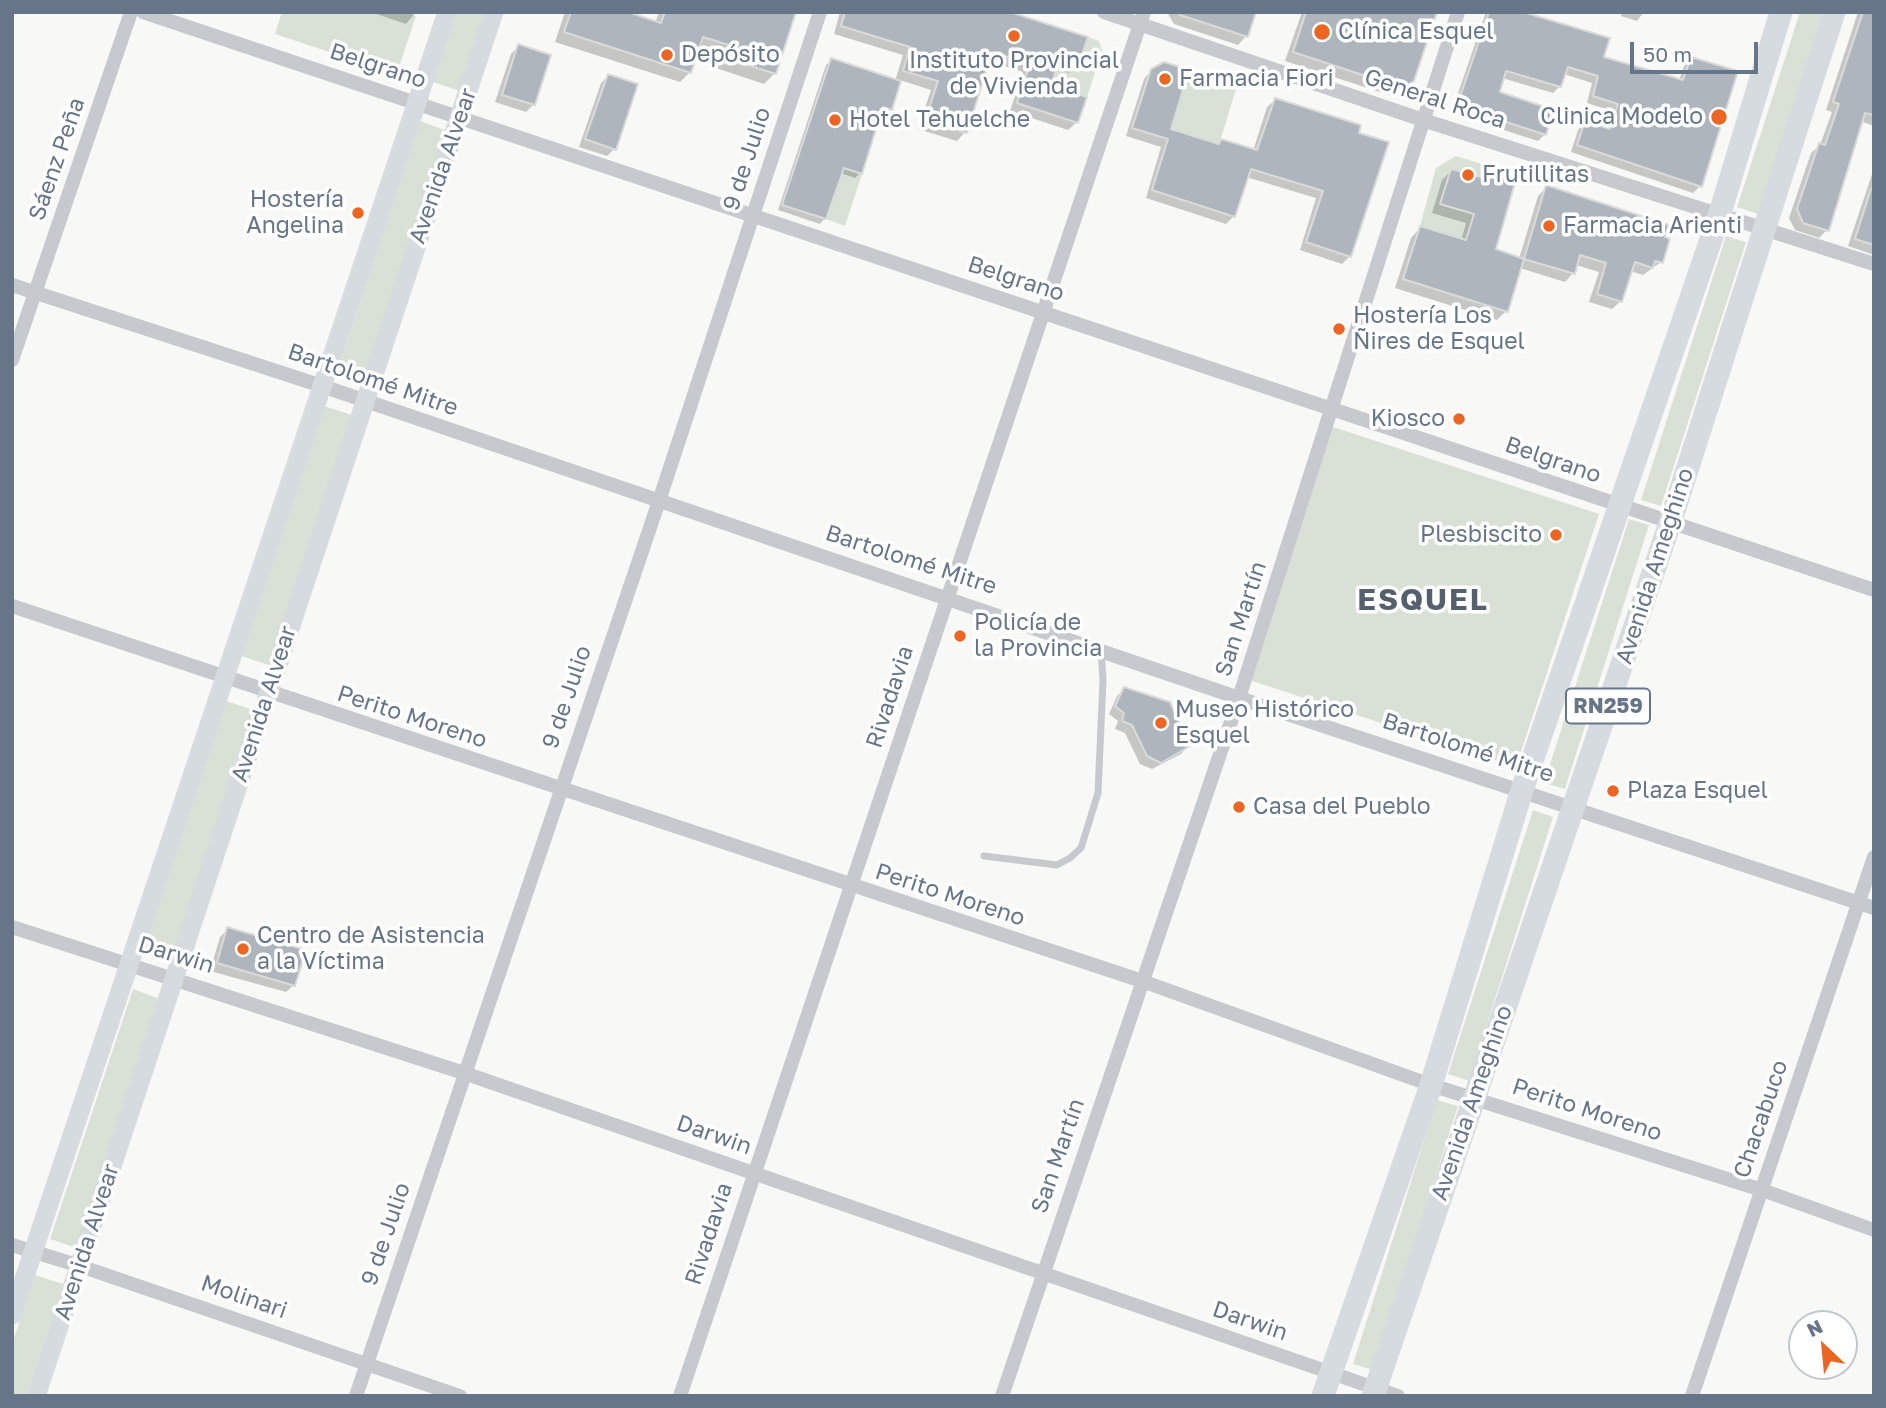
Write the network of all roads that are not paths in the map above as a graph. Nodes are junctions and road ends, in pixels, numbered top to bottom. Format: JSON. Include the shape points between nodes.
{"nodes":[{"id":1,"x":131,"y":12,"type":"edge"},
{"id":2,"x":143,"y":12,"type":"edge"},
{"id":3,"x":447,"y":12,"type":"edge"},
{"id":4,"x":494,"y":12,"type":"edge"},
{"id":5,"x":820,"y":12,"type":"edge"},
{"id":6,"x":1104,"y":12,"type":"edge"},
{"id":7,"x":1458,"y":12,"type":"edge"},
{"id":8,"x":1781,"y":12,"type":"edge"},
{"id":9,"x":1834,"y":12,"type":"edge"},
{"id":10,"x":1142,"y":19,"type":"edge"},
{"id":11,"x":416,"y":103,"type":"junction"},
{"id":12,"x":461,"y":117,"type":"junction"},
{"id":13,"x":1426,"y":121,"type":"junction"},
{"id":14,"x":1720,"y":213,"type":"junction"},
{"id":15,"x":752,"y":216,"type":"junction"},
{"id":16,"x":1763,"y":227,"type":"junction"},
{"id":17,"x":1874,"y":264,"type":"edge"},
{"id":18,"x":12,"y":285,"type":"edge"},
{"id":19,"x":34,"y":293,"type":"junction"},
{"id":20,"x":1043,"y":312,"type":"junction"},
{"id":21,"x":12,"y":360,"type":"edge"},
{"id":22,"x":323,"y":386,"type":"junction"},
{"id":23,"x":363,"y":402,"type":"junction"},
{"id":24,"x":1332,"y":408,"type":"junction"},
{"id":25,"x":659,"y":501,"type":"junction"},
{"id":26,"x":1618,"y":506,"type":"junction"},
{"id":27,"x":1670,"y":523,"type":"junction"},
{"id":28,"x":1874,"y":590,"type":"edge"},
{"id":29,"x":947,"y":596,"type":"junction"},
{"id":30,"x":12,"y":606,"type":"edge"},
{"id":31,"x":1101,"y":650,"type":"junction"},
{"id":32,"x":226,"y":679,"type":"junction"},
{"id":33,"x":268,"y":693,"type":"junction"},
{"id":34,"x":1239,"y":698,"type":"junction"},
{"id":35,"x":559,"y":788,"type":"junction"},
{"id":36,"x":1522,"y":790,"type":"junction"},
{"id":37,"x":1574,"y":807,"type":"junction"},
{"id":38,"x":984,"y":856,"type":"dead end"},
{"id":39,"x":1874,"y":857,"type":"edge"},
{"id":40,"x":852,"y":887,"type":"junction"},
{"id":41,"x":1858,"y":902,"type":"junction"},
{"id":42,"x":1874,"y":908,"type":"edge"},
{"id":43,"x":12,"y":927,"type":"edge"},
{"id":44,"x":130,"y":964,"type":"junction"},
{"id":45,"x":175,"y":978,"type":"junction"},
{"id":46,"x":1142,"y":981,"type":"junction"},
{"id":47,"x":464,"y":1073,"type":"junction"},
{"id":48,"x":1431,"y":1085,"type":"junction"},
{"id":49,"x":1473,"y":1098,"type":"junction"},
{"id":50,"x":753,"y":1172,"type":"junction"},
{"id":51,"x":1762,"y":1190,"type":"junction"},
{"id":52,"x":1874,"y":1230,"type":"edge"},
{"id":53,"x":12,"y":1245,"type":"edge"},
{"id":54,"x":33,"y":1252,"type":"junction"},
{"id":55,"x":80,"y":1265,"type":"junction"},
{"id":56,"x":1043,"y":1272,"type":"junction"},
{"id":57,"x":12,"y":1315,"type":"edge"},
{"id":58,"x":367,"y":1363,"type":"junction"},
{"id":59,"x":1330,"y":1373,"type":"junction"},
{"id":60,"x":1374,"y":1392,"type":"edge"},
{"id":61,"x":36,"y":1396,"type":"edge"},
{"id":62,"x":356,"y":1396,"type":"edge"},
{"id":63,"x":460,"y":1396,"type":"edge"},
{"id":64,"x":680,"y":1396,"type":"edge"},
{"id":65,"x":1002,"y":1396,"type":"edge"},
{"id":66,"x":1323,"y":1396,"type":"edge"},
{"id":67,"x":1398,"y":1396,"type":"edge"},
{"id":68,"x":1692,"y":1396,"type":"edge"}],
"edges":[{"from":1,"to":19,"type":"street","name":"Sáenz Peña"},
{"from":2,"to":11,"type":"street","name":"Belgrano"},
{"from":3,"to":11,"type":"main road","name":"Avenida Alvear"},
{"from":4,"to":12,"type":"main road","name":"Avenida Alvear"},
{"from":5,"to":15,"type":"street","name":"9 de Julio"},
{"from":6,"to":10,"type":"street","name":"General Roca"},
{"from":7,"to":13,"type":"street","name":"San Martín"},
{"from":8,"to":14,"type":"highway","name":"Avenida Ameghino","number":"RN259"},
{"from":9,"to":16,"type":"highway","name":"Avenida Ameghino","number":"RN259"},
{"from":10,"to":13,"type":"street","name":"General Roca"},
{"from":10,"to":20,"type":"street","name":"Rivadavia"},
{"from":11,"to":12,"type":"street","name":"Belgrano"},
{"from":11,"to":22,"type":"main road","name":"Avenida Alvear"},
{"from":12,"to":15,"type":"street","name":"Belgrano"},
{"from":12,"to":23,"type":"main road","name":"Avenida Alvear"},
{"from":13,"to":14,"type":"street","name":"General Roca"},
{"from":13,"to":24,"type":"street","name":"San Martín"},
{"from":14,"to":16,"type":"street","name":"General Roca"},
{"from":14,"to":26,"type":"highway","name":"Avenida Ameghino","number":"RN259"},
{"from":15,"to":20,"type":"street","name":"Belgrano"},
{"from":15,"to":25,"type":"street","name":"9 de Julio"},
{"from":16,"to":17,"type":"street","name":"General Roca"},
{"from":16,"to":27,"type":"highway","name":"Avenida Ameghino","number":"RN259"},
{"from":18,"to":19,"type":"street","name":"Bartolomé Mitre"},
{"from":19,"to":21,"type":"street","name":"Sáenz Peña"},
{"from":19,"to":22,"type":"street","name":"Bartolomé Mitre"},
{"from":20,"to":24,"type":"street","name":"Belgrano"},
{"from":20,"to":29,"type":"street","name":"Rivadavia"},
{"from":22,"to":23,"type":"street","name":"Bartolomé Mitre"},
{"from":22,"to":32,"type":"main road","name":"Avenida Alvear"},
{"from":23,"to":25,"type":"street","name":"Bartolomé Mitre"},
{"from":23,"to":33,"type":"main road","name":"Avenida Alvear"},
{"from":24,"to":26,"type":"street","name":"Belgrano"},
{"from":24,"to":34,"type":"street","name":"San Martín"},
{"from":25,"to":29,"type":"street","name":"Bartolomé Mitre"},
{"from":25,"to":35,"type":"street","name":"9 de Julio"},
{"from":26,"to":27,"type":"street","name":"Belgrano"},
{"from":26,"to":36,"type":"highway","name":"Avenida Ameghino","number":"RN259"},
{"from":27,"to":28,"type":"street","name":"Belgrano"},
{"from":27,"to":37,"type":"highway","name":"Avenida Ameghino","number":"RN259"},
{"from":29,"to":31,"type":"street","name":"Bartolomé Mitre"},
{"from":29,"to":40,"type":"street","name":"Rivadavia"},
{"from":30,"to":32,"type":"street","name":"Perito Moreno"},
{"from":31,"to":34,"type":"street","name":"Bartolomé Mitre"},
{"from":31,"to":38,"type":"lane","via":[[1098,793],[1081,848],[1057,865]]},
{"from":32,"to":33,"type":"street","name":"Perito Moreno"},
{"from":32,"to":44,"type":"main road","name":"Avenida Alvear"},
{"from":33,"to":35,"type":"street","name":"Perito Moreno"},
{"from":33,"to":45,"type":"main road","name":"Avenida Alvear"},
{"from":34,"to":36,"type":"street","name":"Bartolomé Mitre"},
{"from":34,"to":46,"type":"street","name":"San Martín"},
{"from":35,"to":40,"type":"street","name":"Perito Moreno"},
{"from":35,"to":47,"type":"street","name":"9 de Julio"},
{"from":36,"to":37,"type":"street","name":"Bartolomé Mitre"},
{"from":36,"to":48,"type":"highway","name":"Avenida Ameghino","number":"RN259"},
{"from":37,"to":41,"type":"street","name":"Bartolomé Mitre"},
{"from":37,"to":49,"type":"highway","name":"Avenida Ameghino","number":"RN259"},
{"from":39,"to":41,"type":"street","name":"Chacabuco"},
{"from":40,"to":46,"type":"street","name":"Perito Moreno"},
{"from":40,"to":50,"type":"street","name":"Rivadavia"},
{"from":41,"to":42,"type":"street","name":"Bartolomé Mitre"},
{"from":41,"to":51,"type":"street","name":"Chacabuco"},
{"from":43,"to":44,"type":"street","name":"Darwin"},
{"from":44,"to":45,"type":"street","name":"Darwin"},
{"from":44,"to":54,"type":"main road","name":"Avenida Alvear"},
{"from":45,"to":47,"type":"street","name":"Darwin"},
{"from":45,"to":55,"type":"main road","name":"Avenida Alvear"},
{"from":46,"to":48,"type":"street","name":"Perito Moreno"},
{"from":46,"to":56,"type":"street","name":"San Martín"},
{"from":47,"to":50,"type":"street","name":"Darwin"},
{"from":47,"to":58,"type":"street","name":"9 de Julio"},
{"from":48,"to":49,"type":"street","name":"Perito Moreno"},
{"from":48,"to":59,"type":"highway","name":"Avenida Ameghino","number":"RN259"},
{"from":49,"to":51,"type":"street","name":"Perito Moreno"},
{"from":49,"to":60,"type":"highway","name":"Avenida Ameghino","number":"RN259"},
{"from":50,"to":56,"type":"street","name":"Darwin"},
{"from":50,"to":64,"type":"street","name":"Rivadavia"},
{"from":51,"to":52,"type":"street","name":"Perito Moreno"},
{"from":51,"to":68,"type":"street","name":"Chacabuco"},
{"from":53,"to":54,"type":"street","name":"Molinari"},
{"from":54,"to":55,"type":"street","name":"Molinari"},
{"from":54,"to":57,"type":"main road","name":"Avenida Alvear"},
{"from":55,"to":58,"type":"street","name":"Molinari"},
{"from":55,"to":61,"type":"main road","name":"Avenida Alvear"},
{"from":56,"to":59,"type":"street","name":"Darwin"},
{"from":56,"to":65,"type":"street","name":"San Martín"},
{"from":58,"to":62,"type":"street","name":"9 de Julio"},
{"from":58,"to":63,"type":"street","name":"Molinari"},
{"from":59,"to":60,"type":"street","name":"Darwin"},
{"from":59,"to":66,"type":"highway","name":"Avenida Ameghino","number":"RN259"},
{"from":60,"to":67,"type":"street","name":"Darwin"}]}
